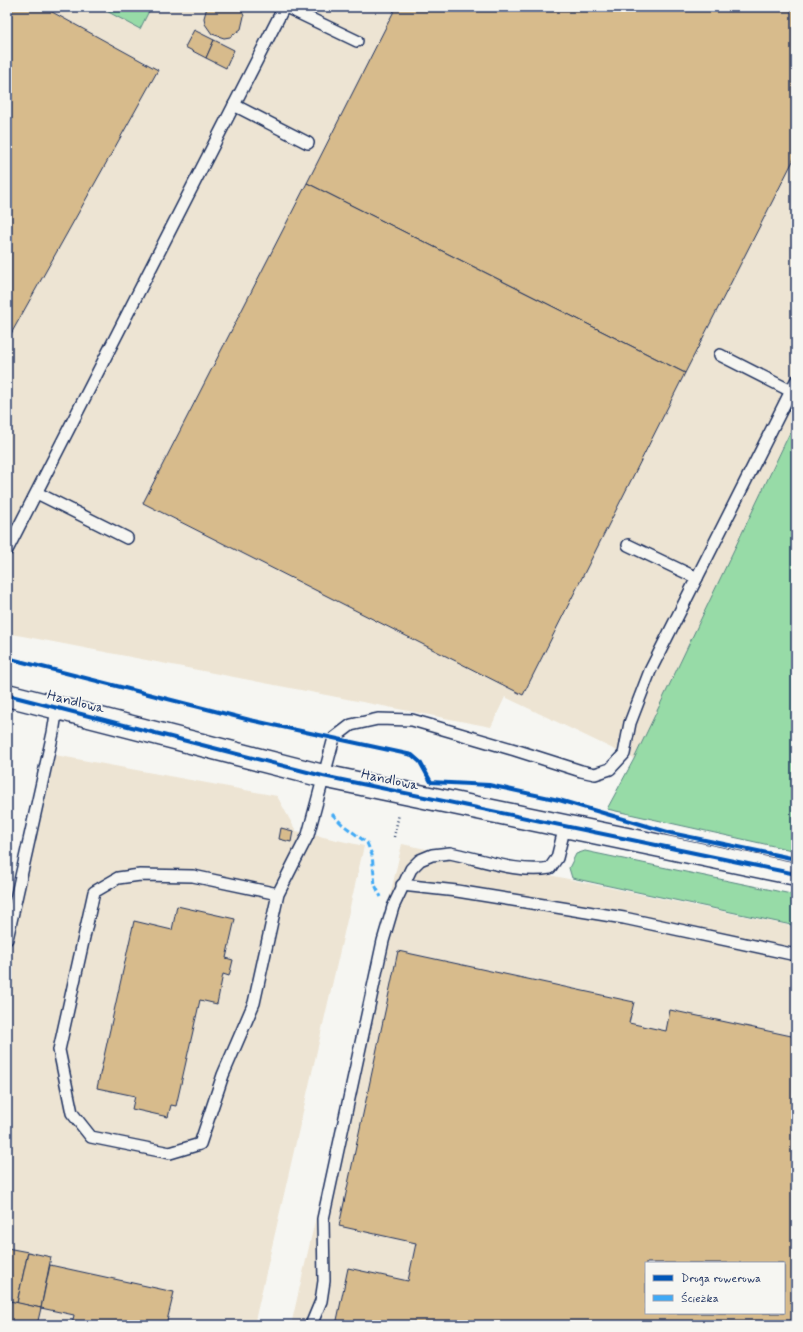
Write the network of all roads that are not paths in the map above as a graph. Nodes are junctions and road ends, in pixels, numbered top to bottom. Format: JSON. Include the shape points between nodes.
{"nodes":[{"id":1,"x":285,"y":7,"type":"edge"},
{"id":2,"x":356,"y":41,"type":"dead end"},
{"id":3,"x":234,"y":106,"type":"junction"},
{"id":4,"x":308,"y":144,"type":"dead end"},
{"id":5,"x":720,"y":355,"type":"dead end"},
{"id":6,"x":796,"y":381,"type":"edge"},
{"id":7,"x":791,"y":391,"type":"junction"},
{"id":8,"x":37,"y":493,"type":"junction"},
{"id":9,"x":128,"y":538,"type":"dead end"},
{"id":10,"x":628,"y":545,"type":"dead end"},
{"id":11,"x":7,"y":550,"type":"edge"},
{"id":12,"x":697,"y":578,"type":"junction"},
{"id":13,"x":7,"y":695,"type":"edge"},
{"id":14,"x":57,"y":708,"type":"junction"},
{"id":15,"x":323,"y":776,"type":"junction"},
{"id":16,"x":565,"y":826,"type":"junction"},
{"id":17,"x":796,"y":874,"type":"edge"},
{"id":18,"x":402,"y":885,"type":"junction"},
{"id":19,"x":278,"y":894,"type":"junction"},
{"id":20,"x":7,"y":939,"type":"edge"},
{"id":21,"x":796,"y":955,"type":"edge"},
{"id":22,"x":311,"y":1325,"type":"edge"}],
"edges":[{"from":1,"to":2,"type":"lane"},
{"from":1,"to":3,"type":"lane"},
{"from":3,"to":4,"type":"lane"},
{"from":3,"to":8,"type":"lane"},
{"from":5,"to":7,"type":"lane"},
{"from":6,"to":7,"type":"lane"},
{"from":7,"to":12,"type":"lane"},
{"from":8,"to":9,"type":"lane"},
{"from":8,"to":11,"type":"lane"},
{"from":10,"to":12,"type":"lane"},
{"from":12,"to":15,"type":"lane","via":[[650,671],[630,723],[624,754],[610,769],[594,774],[580,771],[412,720],[378,719],[351,725],[334,738]]},
{"from":13,"to":14,"type":"street","name":"Handlowa"},
{"from":14,"to":15,"type":"street","name":"Handlowa"},
{"from":14,"to":20,"type":"lane"},
{"from":15,"to":16,"type":"street","name":"Handlowa"},
{"from":15,"to":19,"type":"lane","via":[[308,835]]},
{"from":16,"to":17,"type":"street","name":"Handlowa"},
{"from":16,"to":18,"type":"lane","via":[[557,858],[550,868],[519,868],[450,853],[440,854],[420,860],[411,869]]},
{"from":18,"to":21,"type":"lane","via":[[451,890],[624,918]]},
{"from":18,"to":22,"type":"lane","via":[[383,941],[323,1219],[324,1281],[321,1301]]},
{"from":19,"to":19,"type":"lane","via":[[254,1003],[223,1075],[200,1144],[170,1153],[91,1136],[72,1113],[59,1050],[94,892],[118,878],[140,875],[193,876]]}]}
